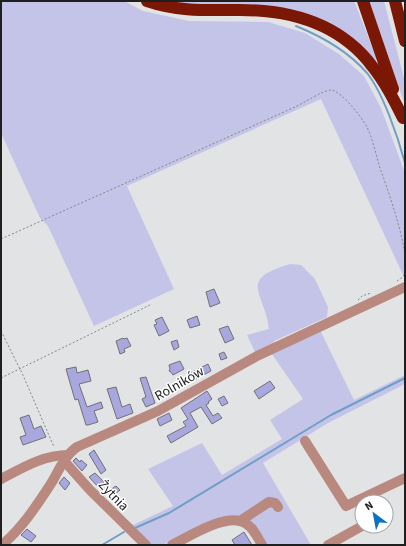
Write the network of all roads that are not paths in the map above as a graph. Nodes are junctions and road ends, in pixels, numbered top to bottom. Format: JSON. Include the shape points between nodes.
{"nodes":[{"id":1,"x":147,"y":1,"type":"edge"},
{"id":2,"x":363,"y":1,"type":"edge"},
{"id":3,"x":395,"y":1,"type":"edge"},
{"id":4,"x":405,"y":41,"type":"edge"},
{"id":5,"x":404,"y":121,"type":"edge"},
{"id":6,"x":405,"y":287,"type":"edge"},
{"id":7,"x":305,"y":441,"type":"dead end"},
{"id":8,"x":63,"y":457,"type":"junction"},
{"id":9,"x":405,"y":478,"type":"edge"},
{"id":10,"x":1,"y":479,"type":"edge"},
{"id":11,"x":374,"y":494,"type":"edge"},
{"id":12,"x":354,"y":503,"type":"edge"},
{"id":13,"x":278,"y":508,"type":"dead end"},
{"id":14,"x":240,"y":521,"type":"junction"},
{"id":15,"x":354,"y":530,"type":"edge"},
{"id":16,"x":2,"y":545,"type":"edge"},
{"id":17,"x":146,"y":545,"type":"edge"},
{"id":18,"x":172,"y":545,"type":"edge"},
{"id":19,"x":262,"y":545,"type":"edge"},
{"id":20,"x":328,"y":545,"type":"edge"}],
"edges":[{"from":1,"to":5,"type":"highway","via":[[183,10],[264,11],[287,14],[327,28],[343,38],[372,65]]},
{"from":2,"to":5,"type":"highway"},
{"from":3,"to":4,"type":"highway"},
{"from":6,"to":8,"type":"street","name":"Rolników","via":[[257,356],[158,412],[77,447]]},
{"from":7,"to":12,"type":"street","via":[[346,506]]},
{"from":8,"to":10,"type":"street","via":[[41,459]]},
{"from":8,"to":16,"type":"street","name":"Rolników","via":[[25,522]]},
{"from":8,"to":17,"type":"street","name":"Żytnia","via":[[95,495]]},
{"from":9,"to":11,"type":"street"},
{"from":13,"to":14,"type":"street","via":[[275,503],[267,500]]},
{"from":14,"to":18,"type":"street","via":[[221,521]]},
{"from":14,"to":19,"type":"street","via":[[246,523]]},
{"from":15,"to":20,"type":"street"}]}
